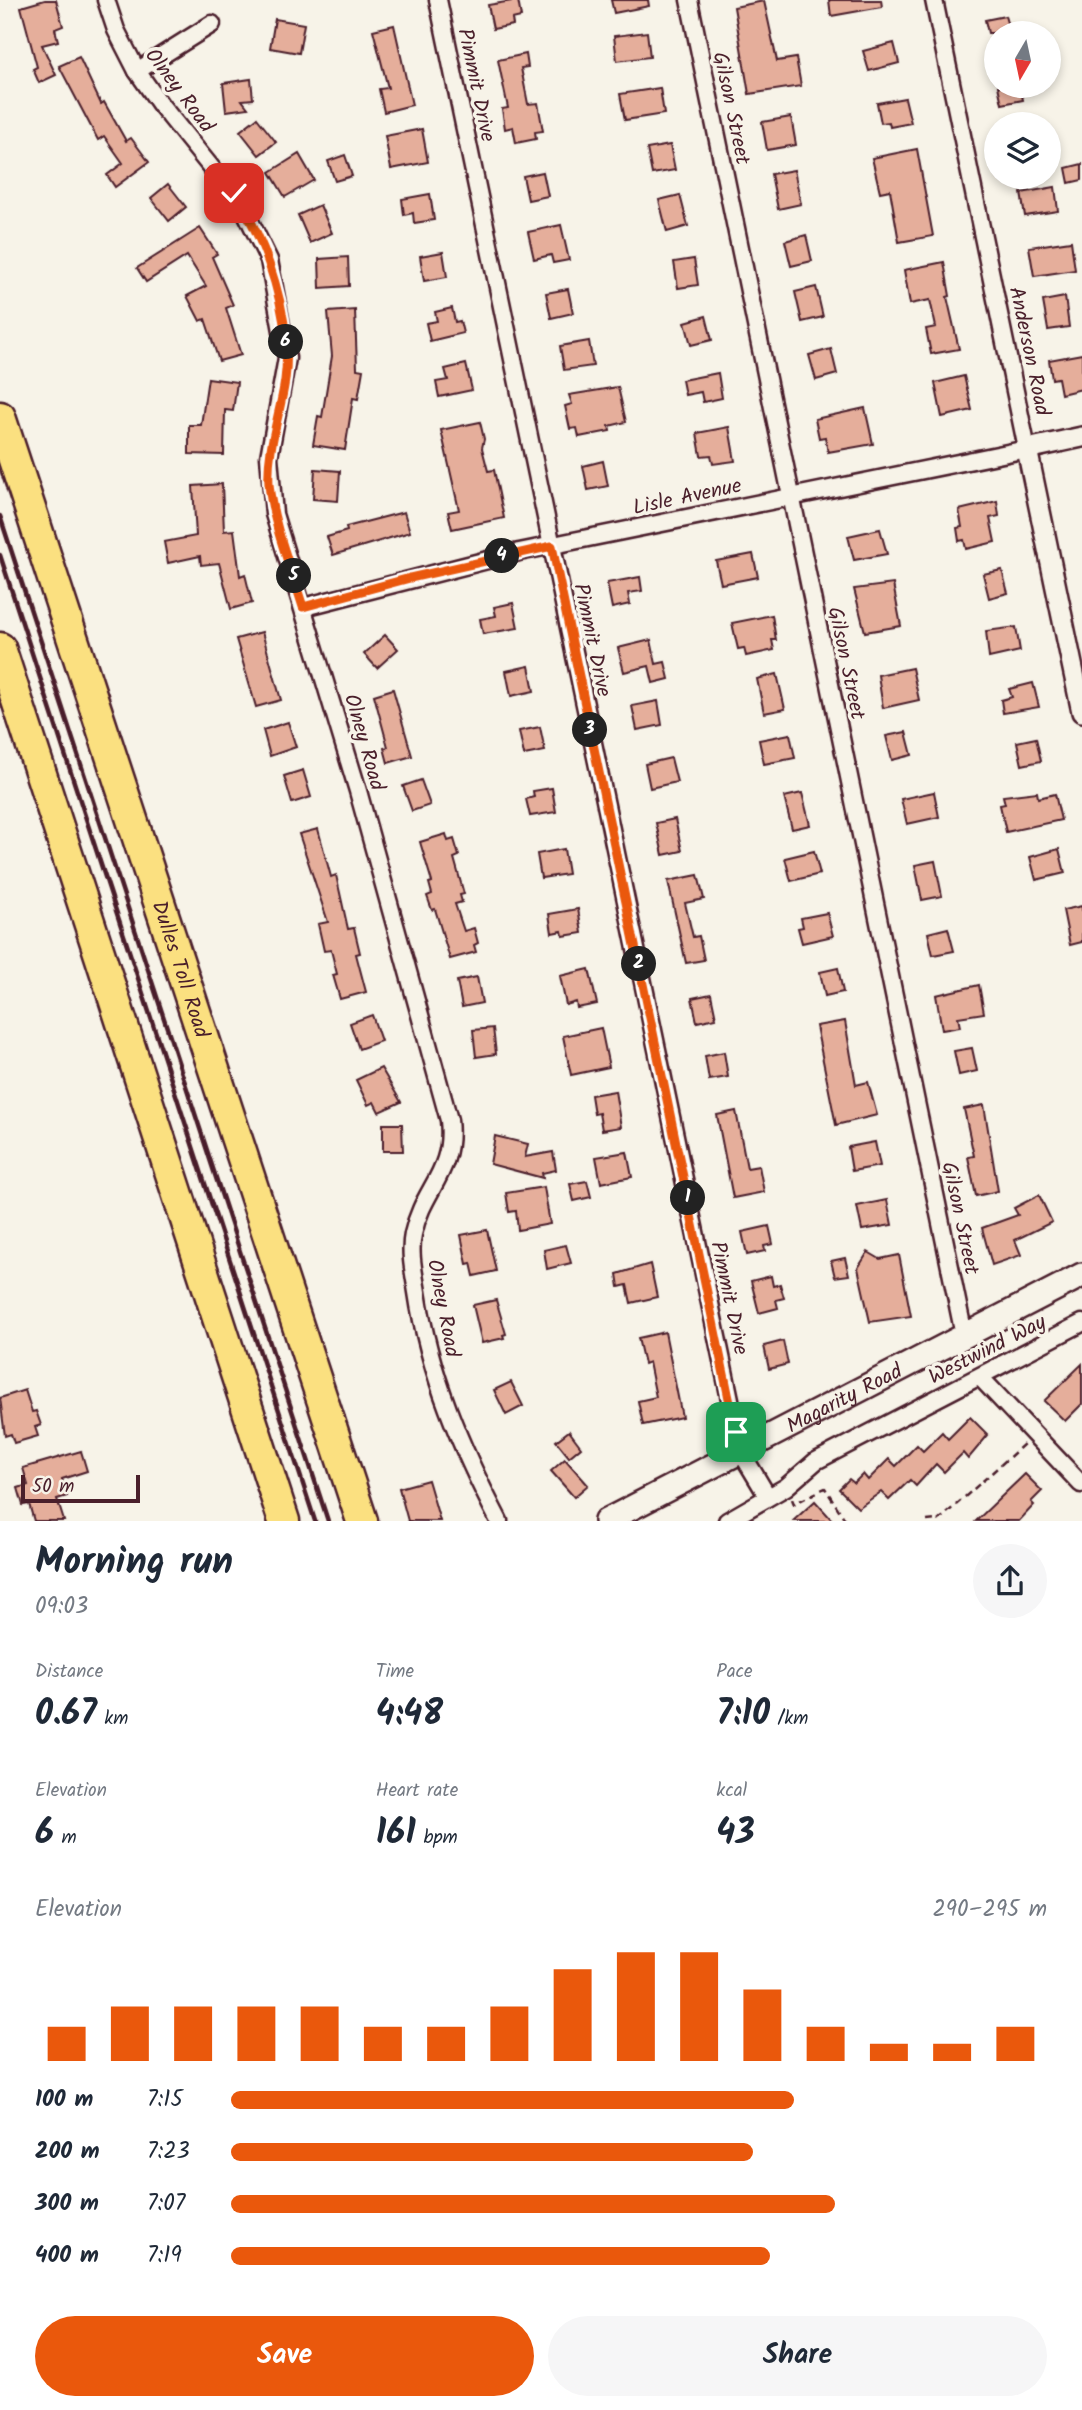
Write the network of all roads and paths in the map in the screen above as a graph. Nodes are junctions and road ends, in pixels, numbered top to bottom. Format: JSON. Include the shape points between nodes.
{"nodes":[{"id":1,"x":106,"y":0,"type":"edge"},
{"id":2,"x":438,"y":0,"type":"edge"},
{"id":3,"x":689,"y":0,"type":"edge"},
{"id":4,"x":934,"y":0,"type":"edge"},
{"id":5,"x":212,"y":24,"type":"dead end"},
{"id":6,"x":137,"y":71,"type":"junction"},
{"id":7,"x":0,"y":417,"type":"edge"},
{"id":8,"x":1082,"y":437,"type":"edge"},
{"id":9,"x":1027,"y":449,"type":"junction"},
{"id":10,"x":792,"y":497,"type":"junction"},
{"id":11,"x":552,"y":546,"type":"junction"},
{"id":12,"x":303,"y":607,"type":"junction"},
{"id":13,"x":0,"y":649,"type":"edge"},
{"id":14,"x":1082,"y":712,"type":"edge"},
{"id":15,"x":1082,"y":1275,"type":"edge"},
{"id":16,"x":1082,"y":1324,"type":"edge"},
{"id":17,"x":964,"y":1335,"type":"junction"},
{"id":18,"x":980,"y":1377,"type":"junction"},
{"id":19,"x":1034,"y":1434,"type":"junction"},
{"id":20,"x":741,"y":1452,"type":"junction"},
{"id":21,"x":1081,"y":1484,"type":"edge"},
{"id":22,"x":786,"y":1487,"type":"junction"},
{"id":23,"x":768,"y":1496,"type":"junction"},
{"id":24,"x":617,"y":1518,"type":"edge"},
{"id":25,"x":284,"y":1521,"type":"edge"},
{"id":26,"x":362,"y":1521,"type":"edge"},
{"id":27,"x":499,"y":1521,"type":"edge"},
{"id":28,"x":727,"y":1521,"type":"edge"},
{"id":29,"x":846,"y":1521,"type":"edge"},
{"id":30,"x":927,"y":1521,"type":"edge"},
{"id":31,"x":938,"y":1521,"type":"edge"}],
"edges":[{"from":1,"to":6,"type":"street","name":"Olney Road"},
{"from":2,"to":11,"type":"street","name":"Pimmit Drive"},
{"from":3,"to":10,"type":"street","name":"Gilson Street"},
{"from":4,"to":9,"type":"street","name":"Anderson Road"},
{"from":5,"to":6,"type":"street"},
{"from":6,"to":12,"type":"street","name":"Olney Road","via":[[234,193],[269,260],[287,358],[272,430],[270,485],[274,514]]},
{"from":7,"to":26,"type":"highway","name":"Dulles Toll Road"},
{"from":8,"to":9,"type":"street","name":"Lisle Avenue"},
{"from":9,"to":10,"type":"street","name":"Lisle Avenue"},
{"from":9,"to":14,"type":"street","name":"Anderson Road"},
{"from":10,"to":11,"type":"street","name":"Lisle Avenue"},
{"from":10,"to":17,"type":"street","name":"Gilson Street"},
{"from":11,"to":12,"type":"street","name":"Lisle Avenue"},
{"from":11,"to":20,"type":"street","name":"Pimmit Drive"},
{"from":12,"to":27,"type":"street","name":"Olney Road","via":[[449,1120],[449,1155],[417,1217],[411,1259],[438,1384]]},
{"from":13,"to":25,"type":"highway"},
{"from":15,"to":17,"type":"main road","name":"Magarity Road"},
{"from":16,"to":18,"type":"street","name":"Westwind Way"},
{"from":17,"to":20,"type":"main road","name":"Magarity Road"},
{"from":18,"to":19,"type":"street"},
{"from":18,"to":22,"type":"street","name":"Westwind Way","via":[[816,1461]]},
{"from":19,"to":21,"type":"street"},
{"from":19,"to":31,"type":"path"},
{"from":20,"to":23,"type":"street"},
{"from":20,"to":24,"type":"main road","name":"Magarity Road"},
{"from":22,"to":23,"type":"street","name":"Westwind Way"},
{"from":22,"to":29,"type":"path","via":[[794,1504],[825,1488]]},
{"from":23,"to":28,"type":"street","name":"Westwind Way"},
{"from":30,"to":31,"type":"path"}]}
